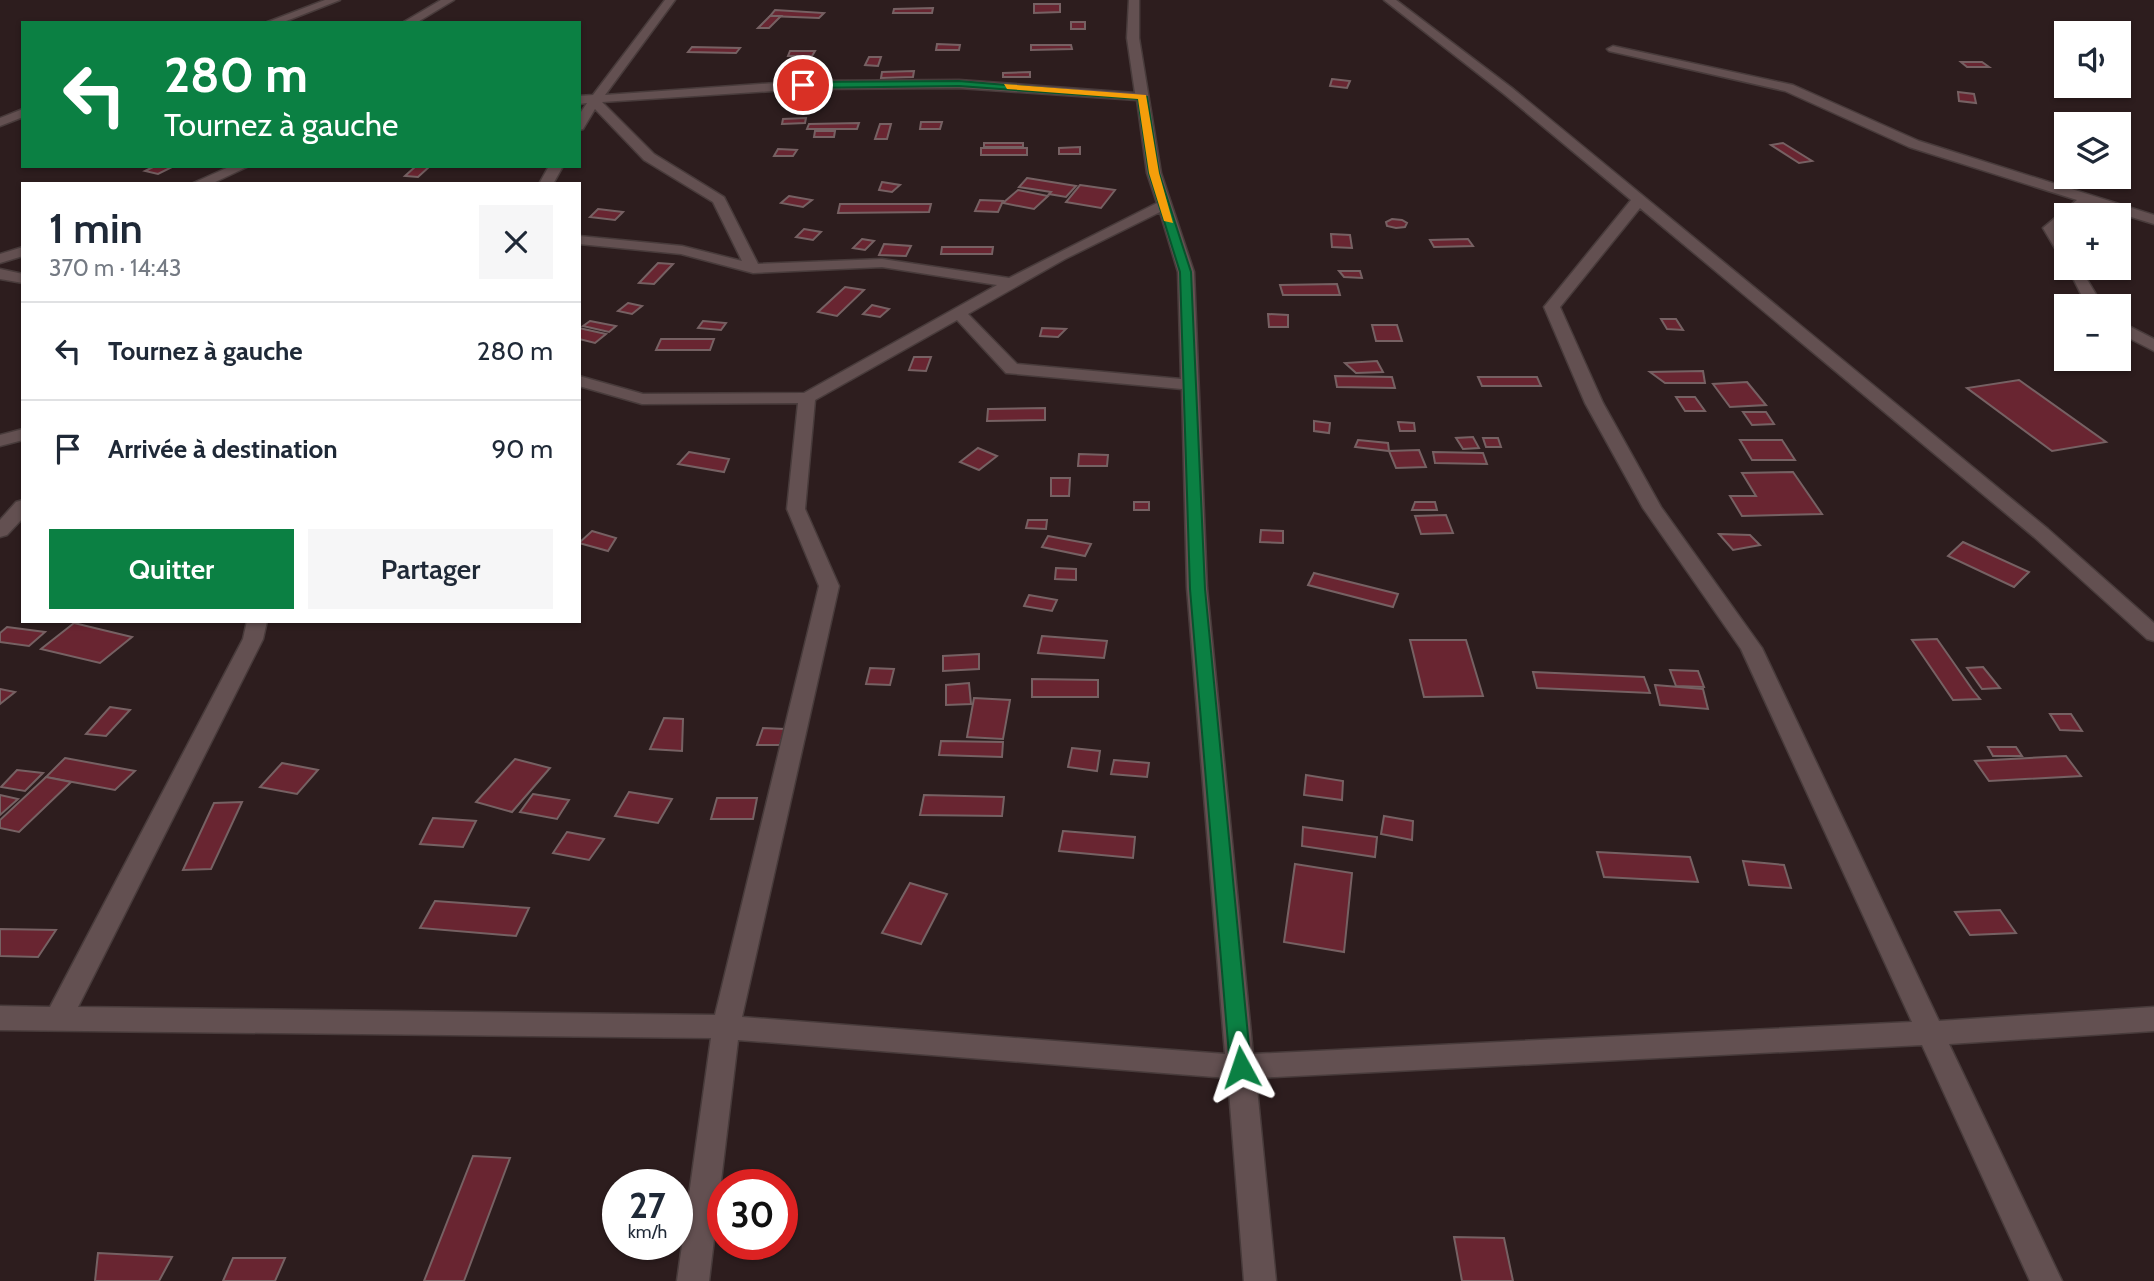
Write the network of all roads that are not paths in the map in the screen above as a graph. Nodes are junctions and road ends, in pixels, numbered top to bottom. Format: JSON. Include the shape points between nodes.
{"nodes":[{"id":1,"x":335,"y":0,"type":"edge"},
{"id":2,"x":449,"y":0,"type":"edge"},
{"id":3,"x":670,"y":0,"type":"edge"},
{"id":4,"x":1134,"y":0,"type":"edge"},
{"id":5,"x":1390,"y":0,"type":"edge"},
{"id":6,"x":276,"y":21,"type":"edge"},
{"id":7,"x":411,"y":21,"type":"edge"},
{"id":8,"x":1613,"y":49,"type":"dead end"},
{"id":9,"x":1143,"y":97,"type":"junction"},
{"id":10,"x":587,"y":100,"type":"edge"},
{"id":11,"x":21,"y":114,"type":"edge"},
{"id":12,"x":581,"y":120,"type":"edge"},
{"id":13,"x":0,"y":122,"type":"edge"},
{"id":14,"x":238,"y":168,"type":"edge"},
{"id":15,"x":203,"y":182,"type":"edge"},
{"id":16,"x":2087,"y":199,"type":"junction"},
{"id":17,"x":1639,"y":200,"type":"junction"},
{"id":18,"x":2082,"y":203,"type":"edge"},
{"id":19,"x":1164,"y":205,"type":"junction"},
{"id":20,"x":2154,"y":220,"type":"edge"},
{"id":21,"x":581,"y":240,"type":"edge"},
{"id":22,"x":21,"y":252,"type":"edge"},
{"id":23,"x":0,"y":259,"type":"edge"},
{"id":24,"x":753,"y":269,"type":"junction"},
{"id":25,"x":0,"y":274,"type":"edge"},
{"id":26,"x":21,"y":279,"type":"edge"},
{"id":27,"x":1011,"y":284,"type":"junction"},
{"id":28,"x":959,"y":313,"type":"junction"},
{"id":29,"x":2131,"y":333,"type":"edge"},
{"id":30,"x":2154,"y":346,"type":"edge"},
{"id":31,"x":581,"y":382,"type":"edge"},
{"id":32,"x":1190,"y":385,"type":"junction"},
{"id":33,"x":807,"y":398,"type":"junction"},
{"id":34,"x":21,"y":435,"type":"edge"},
{"id":35,"x":0,"y":441,"type":"edge"},
{"id":36,"x":21,"y":508,"type":"edge"},
{"id":37,"x":0,"y":531,"type":"edge"},
{"id":38,"x":257,"y":623,"type":"edge"},
{"id":39,"x":2154,"y":634,"type":"edge"},
{"id":40,"x":0,"y":1018,"type":"edge"},
{"id":41,"x":2154,"y":1018,"type":"edge"},
{"id":42,"x":58,"y":1019,"type":"junction"},
{"id":43,"x":726,"y":1027,"type":"junction"},
{"id":44,"x":1931,"y":1033,"type":"junction"},
{"id":45,"x":1241,"y":1067,"type":"junction"},
{"id":46,"x":692,"y":1281,"type":"edge"},
{"id":47,"x":1260,"y":1281,"type":"edge"},
{"id":48,"x":2046,"y":1281,"type":"edge"}],
"edges":[{"from":1,"to":6,"type":"street"},
{"from":2,"to":7,"type":"street"},
{"from":3,"to":10,"type":"street","via":[[638,48]]},
{"from":4,"to":9,"type":"street","via":[[1133,38]]},
{"from":5,"to":17,"type":"street"},
{"from":8,"to":16,"type":"street","via":[[1789,88],[1914,144]]},
{"from":9,"to":10,"type":"street","via":[[959,84],[803,85]]},
{"from":9,"to":19,"type":"street","via":[[1154,173]]},
{"from":10,"to":12,"type":"street"},
{"from":10,"to":24,"type":"street","via":[[649,156],[719,200]]},
{"from":11,"to":13,"type":"street"},
{"from":14,"to":15,"type":"street"},
{"from":16,"to":18,"type":"street"},
{"from":16,"to":20,"type":"street"},
{"from":17,"to":39,"type":"street","via":[[2041,533]]},
{"from":17,"to":44,"type":"street","via":[[1552,307],[1594,403],[1652,508],[1751,648]]},
{"from":19,"to":27,"type":"street"},
{"from":19,"to":32,"type":"street","via":[[1186,272]]},
{"from":21,"to":24,"type":"street","via":[[682,250]]},
{"from":22,"to":23,"type":"street"},
{"from":24,"to":27,"type":"street","via":[[882,263]]},
{"from":25,"to":26,"type":"street"},
{"from":27,"to":28,"type":"street"},
{"from":28,"to":32,"type":"street","via":[[1012,369]]},
{"from":28,"to":33,"type":"street"},
{"from":29,"to":30,"type":"street"},
{"from":31,"to":33,"type":"street","via":[[642,399]]},
{"from":32,"to":45,"type":"street","via":[[1198,589]]},
{"from":33,"to":43,"type":"street","via":[[796,509],[830,586]]},
{"from":34,"to":35,"type":"street"},
{"from":36,"to":37,"type":"street"},
{"from":38,"to":42,"type":"street","via":[[253,639]]},
{"from":40,"to":42,"type":"street"},
{"from":41,"to":44,"type":"street"},
{"from":42,"to":43,"type":"street"},
{"from":43,"to":45,"type":"street"},
{"from":43,"to":46,"type":"street"},
{"from":44,"to":45,"type":"street"},
{"from":44,"to":48,"type":"street"},
{"from":45,"to":47,"type":"street"}]}
